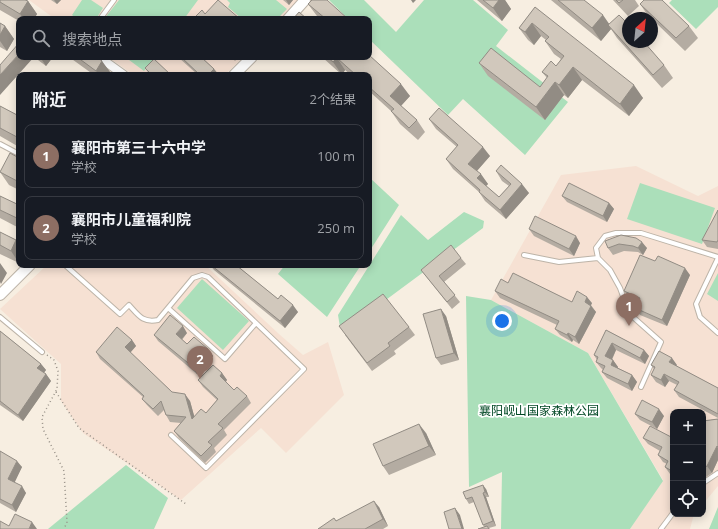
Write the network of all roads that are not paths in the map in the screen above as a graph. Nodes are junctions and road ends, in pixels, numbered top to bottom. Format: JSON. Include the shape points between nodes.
{"nodes":[{"id":1,"x":114,"y":0,"type":"edge"},
{"id":2,"x":305,"y":0,"type":"edge"},
{"id":3,"x":102,"y":16,"type":"edge"},
{"id":4,"x":291,"y":16,"type":"edge"},
{"id":5,"x":103,"y":60,"type":"edge"},
{"id":6,"x":249,"y":60,"type":"edge"},
{"id":7,"x":120,"y":72,"type":"edge"},
{"id":8,"x":237,"y":72,"type":"edge"},
{"id":9,"x":0,"y":144,"type":"edge"},
{"id":10,"x":16,"y":152,"type":"edge"},
{"id":11,"x":524,"y":255,"type":"dead end"},
{"id":12,"x":718,"y":257,"type":"edge"},
{"id":13,"x":598,"y":258,"type":"junction"},
{"id":14,"x":27,"y":268,"type":"edge"},
{"id":15,"x":67,"y":268,"type":"edge"},
{"id":16,"x":0,"y":295,"type":"edge"},
{"id":17,"x":168,"y":308,"type":"junction"},
{"id":18,"x":0,"y":317,"type":"edge"},
{"id":19,"x":256,"y":323,"type":"junction"},
{"id":20,"x":718,"y":333,"type":"edge"},
{"id":21,"x":42,"y":352,"type":"road end"},
{"id":22,"x":641,"y":387,"type":"dead end"},
{"id":23,"x":171,"y":435,"type":"dead end"},
{"id":24,"x":718,"y":473,"type":"edge"},
{"id":25,"x":706,"y":481,"type":"edge"},
{"id":26,"x":670,"y":517,"type":"edge"},
{"id":27,"x":661,"y":529,"type":"edge"}],
"edges":[{"from":1,"to":3,"type":"lane"},
{"from":2,"to":4,"type":"street"},
{"from":5,"to":7,"type":"street"},
{"from":6,"to":8,"type":"street"},
{"from":9,"to":10,"type":"lane"},
{"from":11,"to":13,"type":"lane","via":[[559,262]]},
{"from":12,"to":13,"type":"lane","via":[[641,232],[605,236],[596,248]]},
{"from":12,"to":20,"type":"lane","via":[[696,304],[700,317]]},
{"from":13,"to":22,"type":"lane","via":[[610,270],[633,317],[661,342]]},
{"from":14,"to":16,"type":"street"},
{"from":15,"to":17,"type":"lane","via":[[120,314],[129,305],[143,320],[150,322],[158,320]]},
{"from":17,"to":19,"type":"lane","via":[[193,278],[202,275]]},
{"from":17,"to":19,"type":"lane","via":[[225,359]]},
{"from":18,"to":21,"type":"lane"},
{"from":19,"to":23,"type":"lane","via":[[304,369],[206,468]]},
{"from":24,"to":25,"type":"lane"},
{"from":26,"to":27,"type":"lane"}]}
